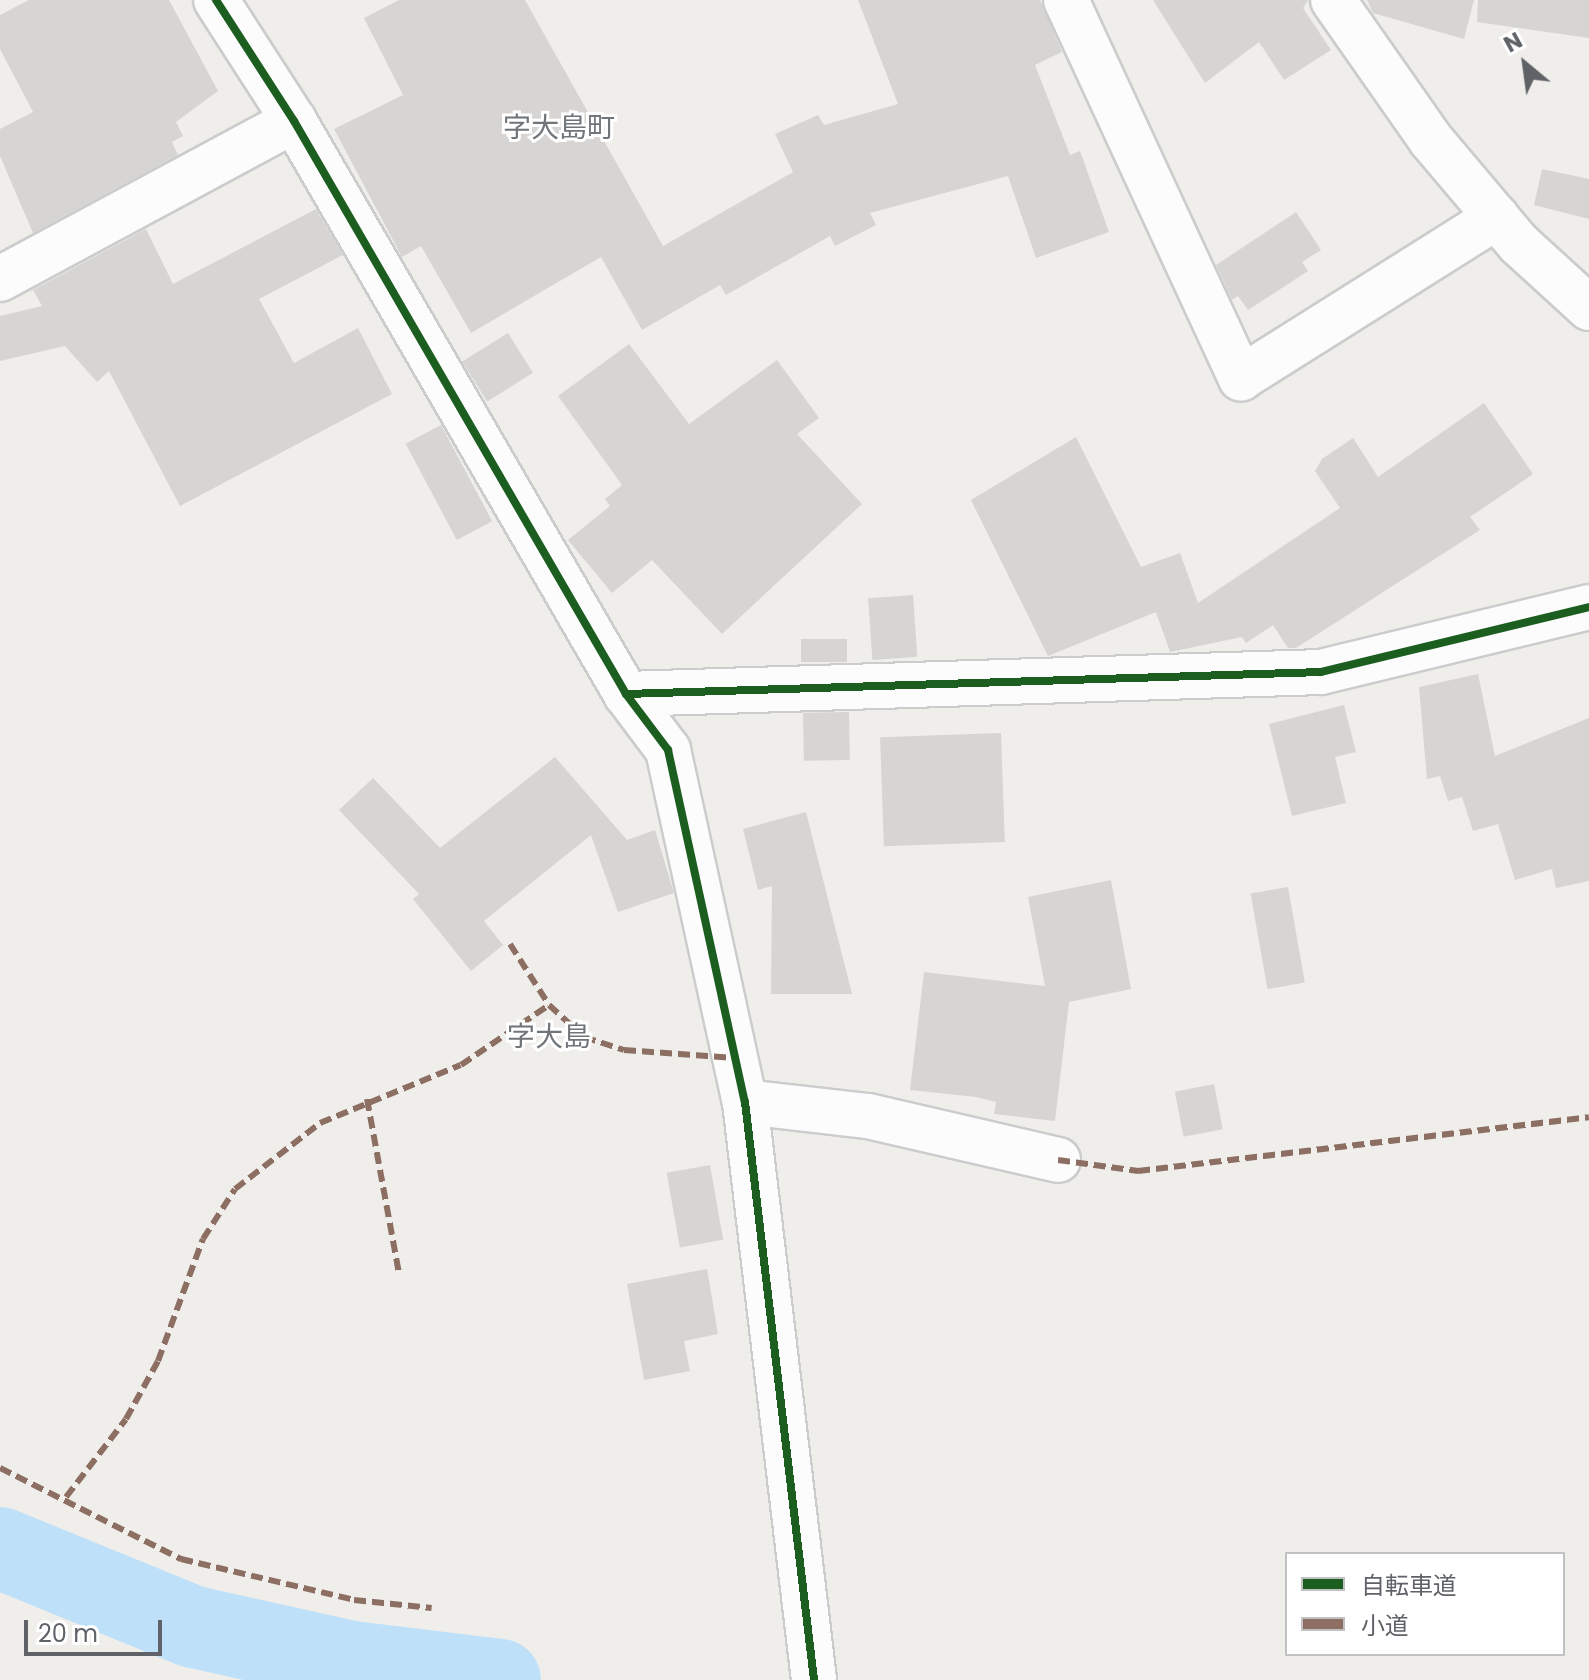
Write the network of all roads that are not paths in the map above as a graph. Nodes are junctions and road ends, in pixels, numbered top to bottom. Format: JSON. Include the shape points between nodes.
{"nodes":[{"id":1,"x":216,"y":0,"type":"edge"},
{"id":2,"x":1066,"y":0,"type":"edge"},
{"id":3,"x":1333,"y":0,"type":"edge"},
{"id":4,"x":294,"y":121,"type":"junction"},
{"id":5,"x":1497,"y":217,"type":"junction"},
{"id":6,"x":0,"y":279,"type":"edge"},
{"id":7,"x":1589,"y":308,"type":"edge"},
{"id":8,"x":1589,"y":607,"type":"edge"},
{"id":9,"x":626,"y":694,"type":"junction"},
{"id":10,"x":745,"y":1102,"type":"junction"},
{"id":11,"x":1058,"y":1160,"type":"dead end"},
{"id":12,"x":814,"y":1680,"type":"edge"}],
"edges":[{"from":1,"to":4,"type":"street"},
{"from":2,"to":5,"type":"street","via":[[1241,378]]},
{"from":3,"to":5,"type":"street","via":[[1431,140]]},
{"from":4,"to":6,"type":"street"},
{"from":4,"to":9,"type":"street"},
{"from":5,"to":7,"type":"street"},
{"from":8,"to":9,"type":"street","via":[[1321,672]]},
{"from":9,"to":10,"type":"street","via":[[668,750]]},
{"from":10,"to":11,"type":"street","via":[[868,1116]]},
{"from":10,"to":12,"type":"street"}]}
